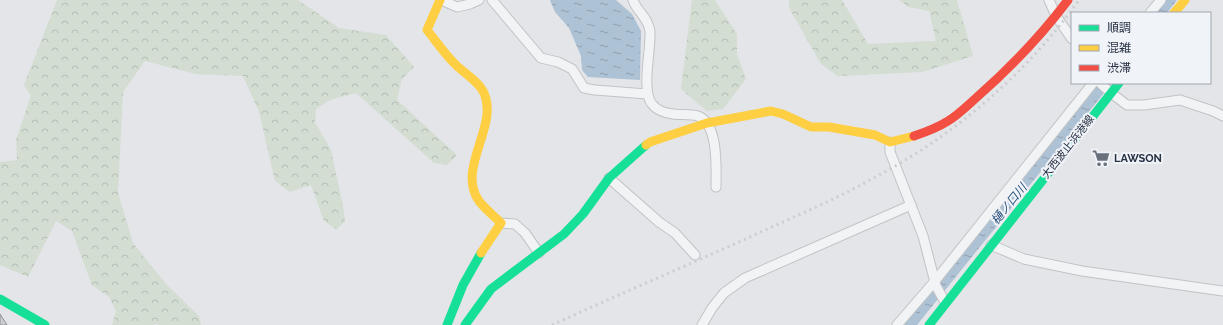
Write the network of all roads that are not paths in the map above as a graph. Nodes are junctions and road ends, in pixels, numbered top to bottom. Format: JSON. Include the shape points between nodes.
{"nodes":[{"id":1,"x":440,"y":0,"type":"edge"},
{"id":2,"x":479,"y":0,"type":"edge"},
{"id":3,"x":492,"y":0,"type":"edge"},
{"id":4,"x":633,"y":0,"type":"edge"},
{"id":5,"x":1048,"y":0,"type":"edge"},
{"id":6,"x":1068,"y":0,"type":"edge"},
{"id":7,"x":1161,"y":0,"type":"edge"},
{"id":8,"x":1185,"y":0,"type":"edge"},
{"id":9,"x":1151,"y":12,"type":"edge"},
{"id":10,"x":1175,"y":12,"type":"edge"},
{"id":11,"x":1056,"y":16,"type":"junction"},
{"id":12,"x":1071,"y":38,"type":"edge"},
{"id":13,"x":1092,"y":84,"type":"edge"},
{"id":14,"x":1101,"y":84,"type":"edge"},
{"id":15,"x":1118,"y":84,"type":"edge"},
{"id":16,"x":1111,"y":93,"type":"junction"},
{"id":17,"x":647,"y":94,"type":"junction"},
{"id":18,"x":1223,"y":116,"type":"edge"},
{"id":19,"x":707,"y":123,"type":"junction"},
{"id":20,"x":890,"y":142,"type":"junction"},
{"id":21,"x":609,"y":178,"type":"junction"},
{"id":22,"x":716,"y":187,"type":"dead end"},
{"id":23,"x":911,"y":205,"type":"junction"},
{"id":24,"x":501,"y":223,"type":"junction"},
{"id":25,"x":991,"y":245,"type":"junction"},
{"id":26,"x":539,"y":253,"type":"junction"},
{"id":27,"x":694,"y":254,"type":"dead end"},
{"id":28,"x":936,"y":284,"type":"junction"},
{"id":29,"x":1223,"y":291,"type":"edge"},
{"id":30,"x":0,"y":299,"type":"edge"},
{"id":31,"x":944,"y":300,"type":"junction"},
{"id":32,"x":45,"y":325,"type":"edge"},
{"id":33,"x":447,"y":325,"type":"edge"},
{"id":34,"x":465,"y":325,"type":"edge"},
{"id":35,"x":702,"y":325,"type":"edge"},
{"id":36,"x":897,"y":325,"type":"edge"},
{"id":37,"x":928,"y":325,"type":"edge"}],
"edges":[{"from":1,"to":2,"type":"street","via":[[457,7]]},
{"from":1,"to":24,"type":"street","via":[[426,30],[454,64],[484,92],[488,111],[474,165],[472,184],[479,201]]},
{"from":3,"to":17,"type":"street","via":[[541,58],[558,62],[572,70],[584,88]]},
{"from":4,"to":17,"type":"street","via":[[646,18],[650,31]]},
{"from":5,"to":11,"type":"street"},
{"from":6,"to":11,"type":"street"},
{"from":7,"to":9,"type":"street"},
{"from":8,"to":10,"type":"street"},
{"from":11,"to":12,"type":"street"},
{"from":11,"to":20,"type":"street","via":[[1029,48],[946,123],[924,134]]},
{"from":13,"to":28,"type":"street"},
{"from":14,"to":16,"type":"street"},
{"from":15,"to":16,"type":"street","name":"大西波止浜港線"},
{"from":16,"to":18,"type":"street","via":[[1128,105],[1180,100]]},
{"from":16,"to":25,"type":"street","name":"大西波止浜港線"},
{"from":17,"to":19,"type":"street","via":[[652,105],[662,112],[698,116]]},
{"from":19,"to":20,"type":"street","via":[[771,112],[783,114],[811,127],[829,127],[875,135]]},
{"from":19,"to":21,"type":"street","via":[[650,142]]},
{"from":19,"to":22,"type":"street","via":[[716,155]]},
{"from":20,"to":23,"type":"street","via":[[890,152]]},
{"from":21,"to":26,"type":"street","via":[[583,214],[564,234]]},
{"from":21,"to":27,"type":"street","via":[[675,233]]},
{"from":23,"to":28,"type":"street","via":[[923,236]]},
{"from":23,"to":35,"type":"street","via":[[745,278],[724,293]]},
{"from":24,"to":26,"type":"street","via":[[515,224]]},
{"from":24,"to":33,"type":"street","via":[[464,284]]},
{"from":25,"to":29,"type":"street","via":[[1024,259],[1082,271]]},
{"from":25,"to":31,"type":"street","name":"大西波止浜港線"},
{"from":26,"to":34,"type":"street","via":[[491,289]]},
{"from":28,"to":31,"type":"street"},
{"from":28,"to":36,"type":"street"},
{"from":30,"to":32,"type":"street"},
{"from":31,"to":37,"type":"street","name":"大西波止浜港線"}]}
